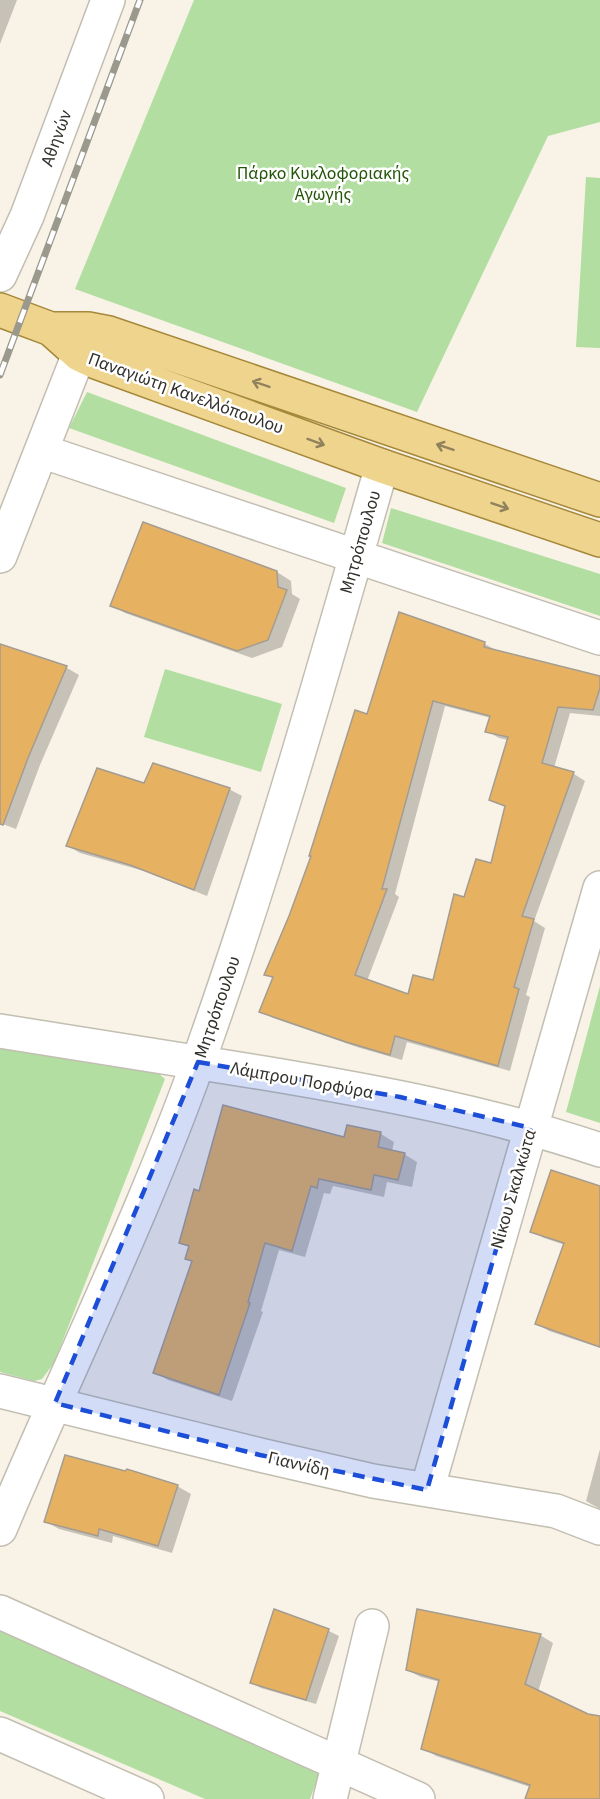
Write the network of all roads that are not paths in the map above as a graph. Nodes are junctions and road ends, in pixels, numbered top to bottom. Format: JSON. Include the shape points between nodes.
{"nodes":[{"id":1,"x":108,"y":0,"type":"edge"},
{"id":2,"x":0,"y":275,"type":"edge"},
{"id":3,"x":0,"y":310,"type":"edge"},
{"id":4,"x":51,"y":329,"type":"junction"},
{"id":5,"x":79,"y":354,"type":"junction"},
{"id":6,"x":41,"y":450,"type":"junction"},
{"id":7,"x":382,"y":466,"type":"junction"},
{"id":8,"x":600,"y":500,"type":"edge"},
{"id":9,"x":600,"y":540,"type":"edge"},
{"id":10,"x":0,"y":556,"type":"edge"},
{"id":11,"x":356,"y":556,"type":"junction"},
{"id":12,"x":600,"y":638,"type":"edge"},
{"id":13,"x":600,"y":888,"type":"edge"},
{"id":14,"x":594,"y":935,"type":"edge"},
{"id":15,"x":0,"y":1032,"type":"edge"},
{"id":16,"x":198,"y":1062,"type":"junction"},
{"id":17,"x":531,"y":1128,"type":"junction"},
{"id":18,"x":600,"y":1150,"type":"edge"},
{"id":19,"x":0,"y":1390,"type":"edge"},
{"id":20,"x":55,"y":1403,"type":"junction"},
{"id":21,"x":427,"y":1490,"type":"junction"},
{"id":22,"x":600,"y":1528,"type":"edge"},
{"id":23,"x":0,"y":1529,"type":"edge"},
{"id":24,"x":0,"y":1612,"type":"edge"},
{"id":25,"x":372,"y":1626,"type":"dead end"},
{"id":26,"x":0,"y":1734,"type":"edge"},
{"id":27,"x":340,"y":1764,"type":"junction"},
{"id":28,"x":147,"y":1799,"type":"edge"},
{"id":29,"x":330,"y":1799,"type":"edge"},
{"id":30,"x":418,"y":1799,"type":"edge"}],
"edges":[{"from":1,"to":2,"type":"street","name":"Αθηνών","via":[[27,216]]},
{"from":3,"to":4,"type":"main road"},
{"from":4,"to":5,"type":"main road","name":"Παναγιώτη Κανελλόπουλου"},
{"from":8,"to":4,"type":"main road","name":"Παναγιώτη Κανελλόπουλου","one_way":true,"via":[[109,333],[88,328]]},
{"from":5,"to":6,"type":"street"},
{"from":5,"to":7,"type":"main road","name":"Παναγιώτη Κανελλόπουλου","one_way":true},
{"from":6,"to":10,"type":"street"},
{"from":6,"to":11,"type":"street"},
{"from":7,"to":9,"type":"main road","name":"Παναγιώτη Κανελλόπουλου","one_way":true},
{"from":7,"to":11,"type":"street","name":"Μητρόπουλου"},
{"from":11,"to":12,"type":"street"},
{"from":11,"to":16,"type":"street","name":"Μητρόπουλου","via":[[270,844]]},
{"from":13,"to":14,"type":"street","name":"Νίκου Σκαλκώτα"},
{"from":14,"to":17,"type":"street","name":"Νίκου Σκαλκώτα"},
{"from":15,"to":16,"type":"street","name":"Λάμπρου Πορφύρα"},
{"from":16,"to":17,"type":"street","name":"Λάμπρου Πορφύρα","via":[[400,1097]]},
{"from":16,"to":20,"type":"street","name":"Μητρόπουλου"},
{"from":17,"to":18,"type":"street","name":"Λάμπρου Πορφύρα"},
{"from":17,"to":21,"type":"street","name":"Νίκου Σκαλκώτα"},
{"from":19,"to":20,"type":"street","name":"Γιαννίδη"},
{"from":20,"to":21,"type":"street","name":"Γιαννίδη","via":[[260,1455]]},
{"from":20,"to":23,"type":"street","name":"Μητρόπουλου"},
{"from":21,"to":22,"type":"street","name":"Γιαννίδη","via":[[556,1510]]},
{"from":24,"to":27,"type":"street"},
{"from":25,"to":27,"type":"street"},
{"from":26,"to":28,"type":"street"},
{"from":27,"to":29,"type":"street"},
{"from":27,"to":30,"type":"street"}]}
